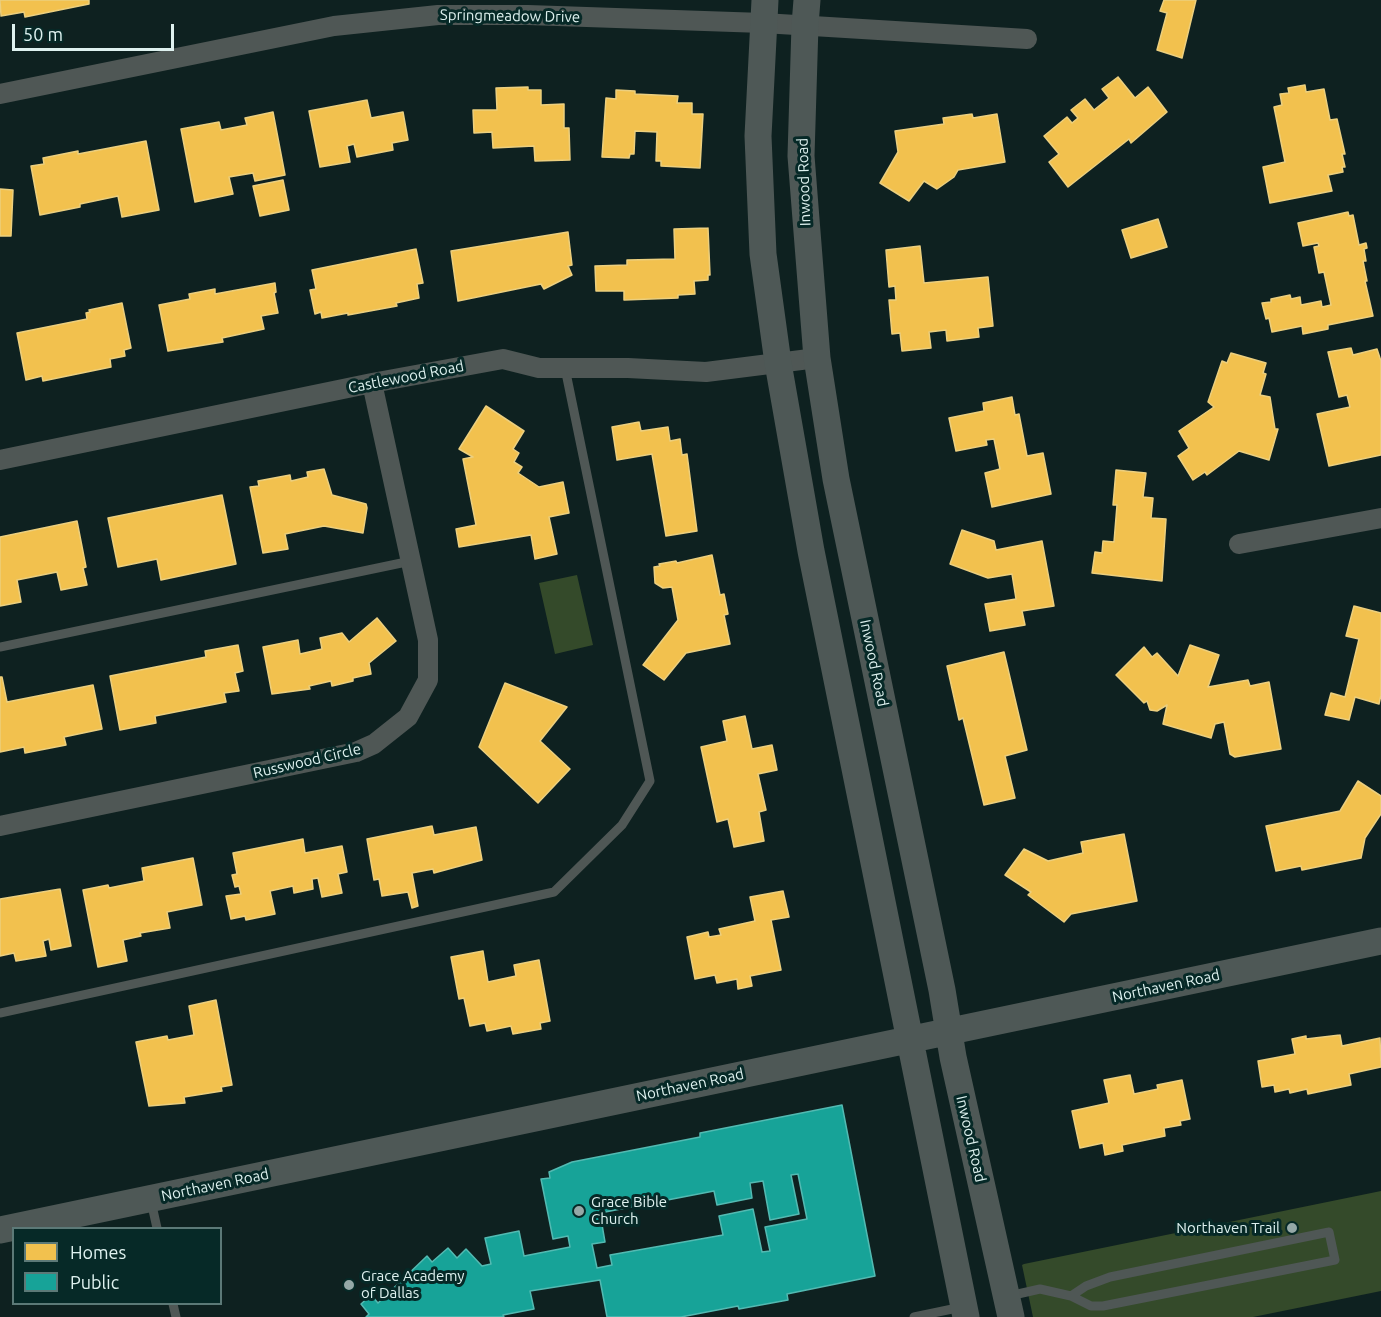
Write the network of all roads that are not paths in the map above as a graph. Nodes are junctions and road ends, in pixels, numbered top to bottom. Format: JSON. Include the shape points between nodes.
{"nodes":[{"id":1,"x":764,"y":12,"type":"edge"},
{"id":2,"x":806,"y":12,"type":"edge"},
{"id":3,"x":1027,"y":39,"type":"dead end"},
{"id":4,"x":0,"y":94,"type":"edge"},
{"id":5,"x":817,"y":358,"type":"junction"},
{"id":6,"x":778,"y":363,"type":"junction"},
{"id":7,"x":565,"y":368,"type":"junction"},
{"id":8,"x":372,"y":382,"type":"junction"},
{"id":9,"x":0,"y":460,"type":"edge"},
{"id":10,"x":1381,"y":518,"type":"edge"},
{"id":11,"x":1239,"y":544,"type":"dead end"},
{"id":12,"x":411,"y":561,"type":"junction"},
{"id":13,"x":0,"y":646,"type":"edge"},
{"id":14,"x":0,"y":826,"type":"edge"},
{"id":15,"x":1381,"y":941,"type":"edge"},
{"id":16,"x":0,"y":1013,"type":"edge"},
{"id":17,"x":947,"y":1031,"type":"junction"},
{"id":18,"x":910,"y":1039,"type":"junction"},
{"id":19,"x":151,"y":1198,"type":"junction"},
{"id":20,"x":14,"y":1227,"type":"edge"},
{"id":21,"x":157,"y":1227,"type":"edge"},
{"id":22,"x":1071,"y":1296,"type":"junction"},
{"id":23,"x":1009,"y":1307,"type":"edge"},
{"id":24,"x":965,"y":1312,"type":"edge"},
{"id":25,"x":914,"y":1317,"type":"edge"}],
"edges":[{"from":1,"to":2,"type":"street","name":"Springmeadow Drive"},
{"from":1,"to":4,"type":"street","name":"Springmeadow Drive","via":[[438,15],[334,26]]},
{"from":1,"to":6,"type":"main road","via":[[758,136],[763,243]]},
{"from":2,"to":3,"type":"street","name":"Springmeadow Drive"},
{"from":2,"to":5,"type":"main road","name":"Inwood Road","via":[[801,156]]},
{"from":5,"to":6,"type":"street","name":"Castlewood Road"},
{"from":5,"to":17,"type":"main road","name":"Inwood Road","via":[[836,479],[942,990]]},
{"from":6,"to":7,"type":"street","name":"Castlewood Road","via":[[706,372]]},
{"from":6,"to":18,"type":"main road","via":[[811,550]]},
{"from":7,"to":8,"type":"street","name":"Castlewood Road","via":[[539,368],[503,359]]},
{"from":7,"to":16,"type":"lane","via":[[650,781],[622,825],[554,892]]},
{"from":8,"to":9,"type":"street","name":"Castlewood Road"},
{"from":8,"to":12,"type":"street","name":"Russwood Circle"},
{"from":10,"to":11,"type":"street"},
{"from":12,"to":13,"type":"lane"},
{"from":12,"to":14,"type":"street","name":"Russwood Circle","via":[[428,640],[428,680],[408,717],[374,744],[356,752]]},
{"from":15,"to":17,"type":"main road","name":"Northaven Road"},
{"from":17,"to":18,"type":"main road","name":"Northaven Road"},
{"from":17,"to":23,"type":"main road","name":"Inwood Road"},
{"from":18,"to":19,"type":"main road","name":"Northaven Road"},
{"from":18,"to":24,"type":"main road"},
{"from":19,"to":20,"type":"main road","name":"Northaven Road"},
{"from":19,"to":21,"type":"lane"},
{"from":22,"to":22,"type":"lane","via":[[1110,1277],[1329,1232],[1335,1260],[1103,1306],[1091,1306]]},
{"from":22,"to":23,"type":"lane","via":[[1040,1289]]},
{"from":24,"to":25,"type":"lane"}]}
